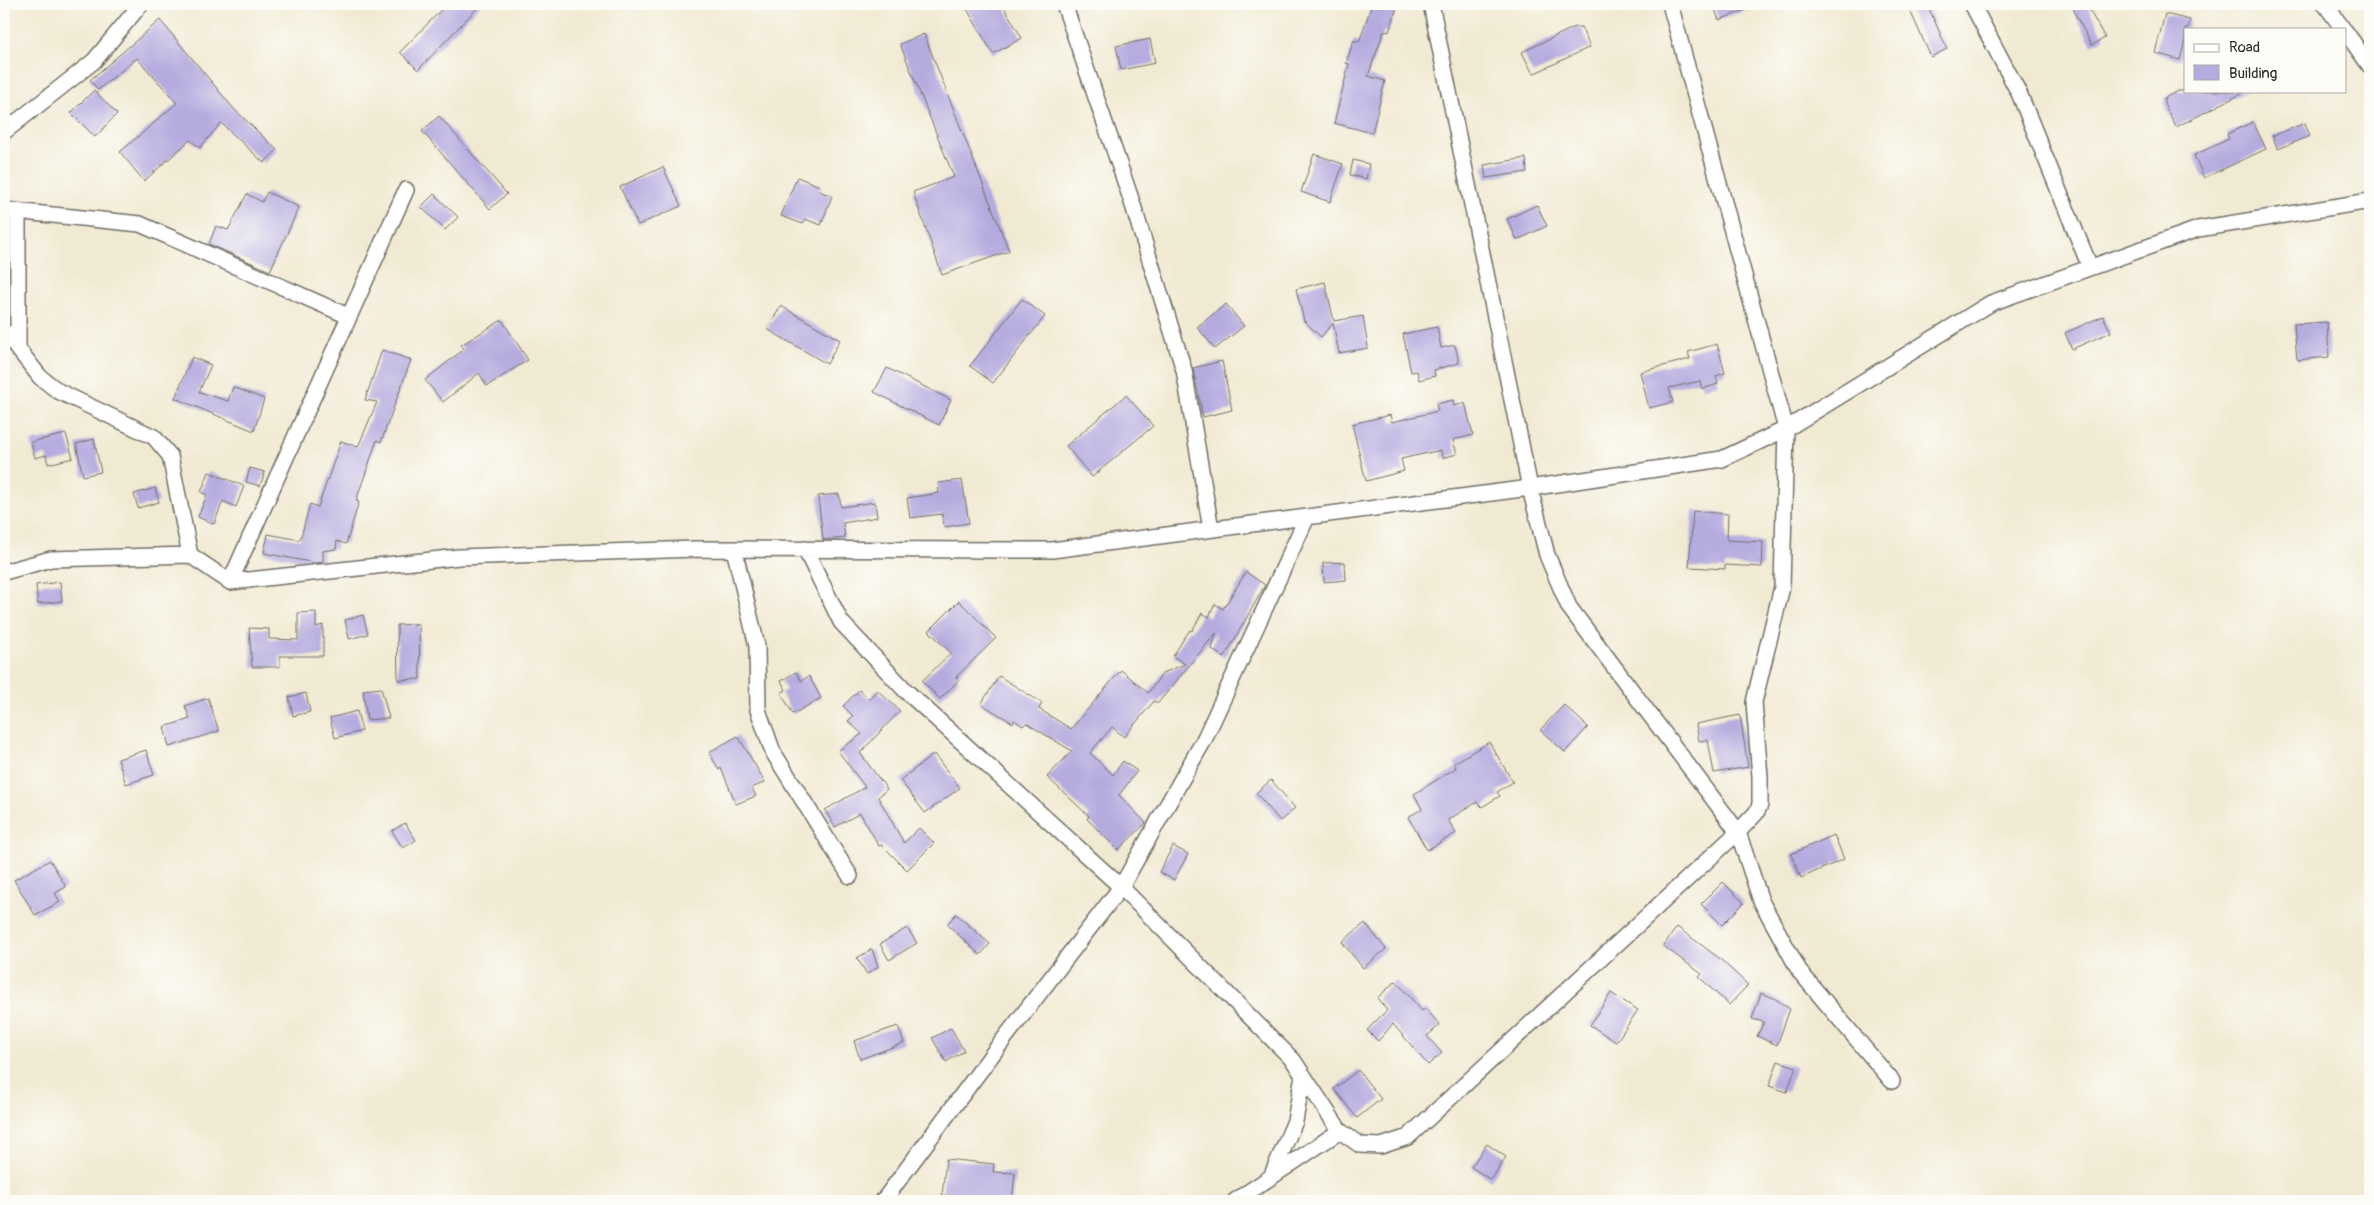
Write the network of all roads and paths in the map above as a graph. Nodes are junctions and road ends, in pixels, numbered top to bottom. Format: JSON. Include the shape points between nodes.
{"nodes":[{"id":1,"x":140,"y":4,"type":"edge"},
{"id":2,"x":1064,"y":4,"type":"edge"},
{"id":3,"x":1431,"y":4,"type":"edge"},
{"id":4,"x":1670,"y":4,"type":"edge"},
{"id":5,"x":1972,"y":4,"type":"edge"},
{"id":6,"x":2325,"y":4,"type":"edge"},
{"id":7,"x":2343,"y":28,"type":"edge"},
{"id":8,"x":2346,"y":33,"type":"edge"},
{"id":9,"x":2370,"y":66,"type":"edge"},
{"id":10,"x":4,"y":132,"type":"edge"},
{"id":11,"x":406,"y":190,"type":"dead end"},
{"id":12,"x":2370,"y":201,"type":"edge"},
{"id":13,"x":11,"y":211,"type":"edge"},
{"id":14,"x":2090,"y":268,"type":"junction"},
{"id":15,"x":348,"y":316,"type":"junction"},
{"id":16,"x":4,"y":331,"type":"edge"},
{"id":17,"x":18,"y":350,"type":"junction"},
{"id":18,"x":1786,"y":429,"type":"junction"},
{"id":19,"x":1530,"y":488,"type":"junction"},
{"id":20,"x":1307,"y":517,"type":"junction"},
{"id":21,"x":1211,"y":530,"type":"junction"},
{"id":22,"x":734,"y":549,"type":"junction"},
{"id":23,"x":805,"y":549,"type":"junction"},
{"id":24,"x":190,"y":555,"type":"junction"},
{"id":25,"x":4,"y":572,"type":"edge"},
{"id":26,"x":230,"y":582,"type":"junction"},
{"id":27,"x":1738,"y":832,"type":"junction"},
{"id":28,"x":850,"y":876,"type":"dead end"},
{"id":29,"x":1121,"y":887,"type":"junction"},
{"id":30,"x":1303,"y":1075,"type":"junction"},
{"id":31,"x":1892,"y":1080,"type":"dead end"},
{"id":32,"x":1340,"y":1131,"type":"junction"},
{"id":33,"x":1272,"y":1175,"type":"junction"},
{"id":34,"x":883,"y":1201,"type":"edge"},
{"id":35,"x":1235,"y":1201,"type":"edge"}],
"edges":[{"from":1,"to":10,"type":"street","via":[[94,61]]},
{"from":2,"to":21,"type":"street","via":[[1131,199],[1184,370]]},
{"from":3,"to":19,"type":"street"},
{"from":4,"to":18,"type":"street"},
{"from":5,"to":14,"type":"street","via":[[2019,93]]},
{"from":6,"to":7,"type":"street"},
{"from":8,"to":9,"type":"street"},
{"from":11,"to":15,"type":"street"},
{"from":12,"to":14,"type":"street","via":[[2198,229]]},
{"from":13,"to":15,"type":"street","via":[[140,224]]},
{"from":13,"to":17,"type":"street"},
{"from":14,"to":18,"type":"street","via":[[1991,303]]},
{"from":15,"to":26,"type":"street"},
{"from":16,"to":17,"type":"street"},
{"from":17,"to":24,"type":"street","via":[[40,377],[58,391],[154,437],[170,456]]},
{"from":18,"to":19,"type":"street","via":[[1722,459]]},
{"from":18,"to":27,"type":"street","via":[[1782,587],[1754,702],[1760,805]]},
{"from":19,"to":20,"type":"street"},
{"from":19,"to":27,"type":"street","via":[[1547,555],[1569,607]]},
{"from":20,"to":21,"type":"street"},
{"from":20,"to":29,"type":"street","via":[[1204,740]]},
{"from":21,"to":23,"type":"street","via":[[1052,550]]},
{"from":22,"to":23,"type":"street"},
{"from":22,"to":26,"type":"street","via":[[459,557]]},
{"from":22,"to":28,"type":"street","via":[[757,646],[758,710],[773,752]]},
{"from":23,"to":29,"type":"street","via":[[841,622],[906,691]]},
{"from":24,"to":25,"type":"street","via":[[51,559]]},
{"from":24,"to":26,"type":"street"},
{"from":27,"to":31,"type":"street","via":[[1761,901],[1800,972]]},
{"from":27,"to":32,"type":"street","via":[[1408,1137],[1381,1146],[1360,1145]]},
{"from":29,"to":30,"type":"street","via":[[1293,1060]]},
{"from":29,"to":34,"type":"street"},
{"from":30,"to":32,"type":"street"},
{"from":30,"to":33,"type":"street","via":[[1295,1121]]},
{"from":32,"to":33,"type":"street"},
{"from":33,"to":35,"type":"street"}]}
